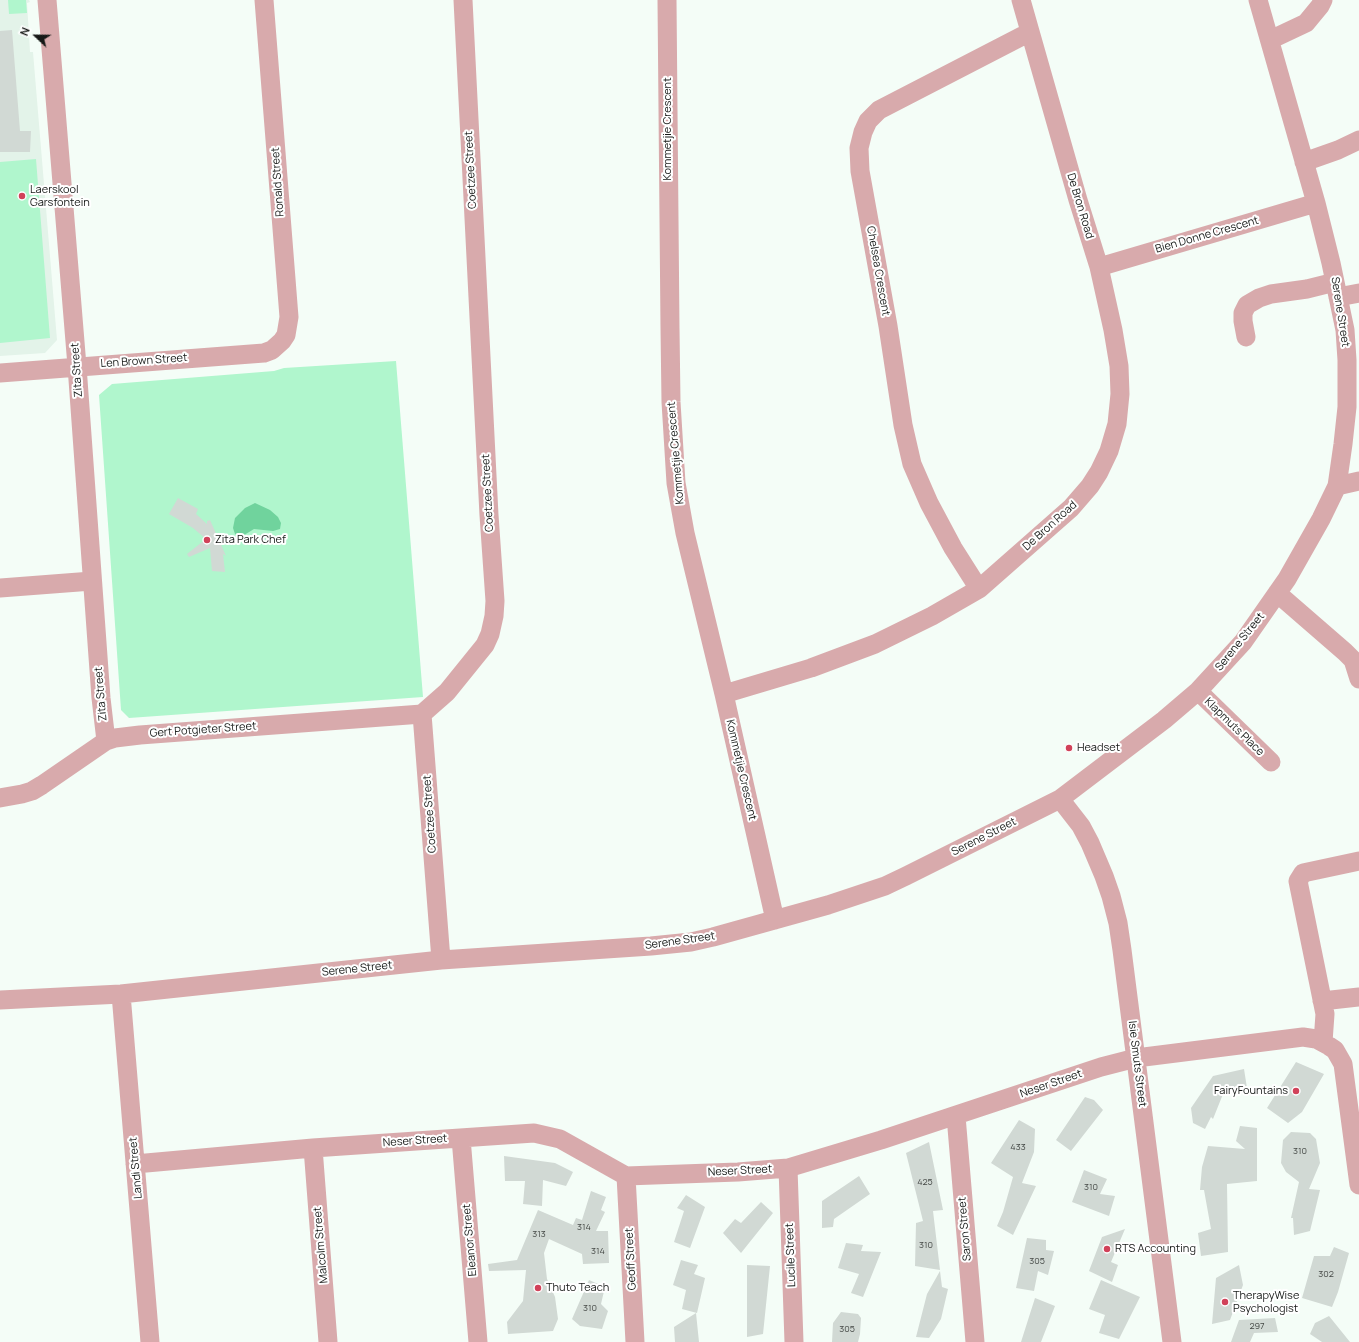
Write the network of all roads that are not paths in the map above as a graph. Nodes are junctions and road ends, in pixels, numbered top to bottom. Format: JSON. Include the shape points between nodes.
{"nodes":[{"id":1,"x":47,"y":0,"type":"edge"},
{"id":2,"x":264,"y":0,"type":"edge"},
{"id":3,"x":463,"y":0,"type":"edge"},
{"id":4,"x":667,"y":0,"type":"edge"},
{"id":5,"x":1021,"y":0,"type":"edge"},
{"id":6,"x":1258,"y":0,"type":"edge"},
{"id":7,"x":1323,"y":0,"type":"edge"},
{"id":8,"x":1030,"y":32,"type":"junction"},
{"id":9,"x":1270,"y":40,"type":"junction"},
{"id":10,"x":1359,"y":140,"type":"edge"},
{"id":11,"x":1304,"y":162,"type":"junction"},
{"id":12,"x":1316,"y":203,"type":"junction"},
{"id":13,"x":1099,"y":267,"type":"junction"},
{"id":14,"x":1337,"y":290,"type":"junction"},
{"id":15,"x":1359,"y":293,"type":"edge"},
{"id":16,"x":1352,"y":329,"type":"edge"},
{"id":17,"x":1246,"y":337,"type":"dead end"},
{"id":18,"x":264,"y":353,"type":"joint"},
{"id":19,"x":77,"y":366,"type":"junction"},
{"id":20,"x":0,"y":373,"type":"edge"},
{"id":21,"x":1359,"y":480,"type":"edge"},
{"id":22,"x":1337,"y":486,"type":"junction"},
{"id":23,"x":92,"y":581,"type":"junction"},
{"id":24,"x":0,"y":588,"type":"edge"},
{"id":25,"x":979,"y":589,"type":"junction"},
{"id":26,"x":1277,"y":593,"type":"junction"},
{"id":27,"x":1356,"y":654,"type":"edge"},
{"id":28,"x":1359,"y":680,"type":"edge"},
{"id":29,"x":1198,"y":691,"type":"junction"},
{"id":30,"x":724,"y":694,"type":"junction"},
{"id":31,"x":422,"y":714,"type":"junction"},
{"id":32,"x":106,"y":741,"type":"junction"},
{"id":33,"x":1271,"y":762,"type":"dead end"},
{"id":34,"x":0,"y":798,"type":"edge"},
{"id":35,"x":1060,"y":799,"type":"junction"},
{"id":36,"x":1359,"y":861,"type":"edge"},
{"id":37,"x":775,"y":920,"type":"junction"},
{"id":38,"x":441,"y":960,"type":"junction"},
{"id":39,"x":121,"y":994,"type":"junction"},
{"id":40,"x":1359,"y":997,"type":"edge"},
{"id":41,"x":0,"y":1000,"type":"edge"},
{"id":42,"x":1322,"y":1001,"type":"junction"},
{"id":43,"x":1329,"y":1046,"type":"junction"},
{"id":44,"x":1136,"y":1058,"type":"junction"},
{"id":45,"x":956,"y":1116,"type":"junction"},
{"id":46,"x":461,"y":1138,"type":"junction"},
{"id":47,"x":313,"y":1148,"type":"junction"},
{"id":48,"x":135,"y":1164,"type":"junction"},
{"id":49,"x":788,"y":1168,"type":"junction"},
{"id":50,"x":626,"y":1176,"type":"junction"},
{"id":51,"x":1359,"y":1185,"type":"edge"},
{"id":52,"x":150,"y":1342,"type":"edge"},
{"id":53,"x":328,"y":1342,"type":"edge"},
{"id":54,"x":478,"y":1342,"type":"edge"},
{"id":55,"x":635,"y":1342,"type":"edge"},
{"id":56,"x":794,"y":1342,"type":"edge"},
{"id":57,"x":975,"y":1342,"type":"edge"},
{"id":58,"x":1172,"y":1342,"type":"edge"}],
"edges":[{"from":1,"to":19,"type":"street","name":"Zita Street"},
{"from":2,"to":18,"type":"street","name":"Ronald Street","via":[[289,317],[286,335],[282,341]]},
{"from":3,"to":31,"type":"street","name":"Coetzee Street","via":[[495,601],[490,634],[485,645],[447,692]]},
{"from":4,"to":30,"type":"street","name":"Kommetjie Crescent","via":[[671,402],[676,483],[685,534]]},
{"from":5,"to":8,"type":"street","name":"De Bron Road"},
{"from":6,"to":9,"type":"street","name":"Serene Street"},
{"from":7,"to":9,"type":"street","via":[[1306,22]]},
{"from":8,"to":13,"type":"street","name":"De Bron Road"},
{"from":8,"to":25,"type":"street","name":"Chelsea Crescent","via":[[879,110],[868,121],[859,148],[860,171],[903,425],[912,464],[928,503]]},
{"from":9,"to":11,"type":"street","name":"Serene Street"},
{"from":10,"to":11,"type":"street"},
{"from":11,"to":12,"type":"street","name":"Serene Street"},
{"from":12,"to":13,"type":"street","name":"Bien Donne Crescent"},
{"from":12,"to":14,"type":"street","name":"Serene Street"},
{"from":13,"to":25,"type":"street","name":"De Bron Road","via":[[1119,366],[1120,394],[1113,440],[1099,472],[1072,508]]},
{"from":14,"to":15,"type":"street"},
{"from":14,"to":16,"type":"street","name":"Serene Street"},
{"from":14,"to":17,"type":"street","via":[[1307,289],[1259,298],[1247,305],[1244,313]]},
{"from":16,"to":22,"type":"street","name":"Serene Street","via":[[1347,360],[1347,407]]},
{"from":18,"to":19,"type":"street","name":"Len Brown Street"},
{"from":19,"to":20,"type":"street","name":"Len Brown Street"},
{"from":19,"to":23,"type":"street","name":"Zita Street"},
{"from":21,"to":22,"type":"street"},
{"from":22,"to":26,"type":"street","name":"Serene Street","via":[[1309,541]]},
{"from":23,"to":24,"type":"street"},
{"from":23,"to":32,"type":"street","name":"Zita Street"},
{"from":25,"to":30,"type":"street","name":"De Bron Road","via":[[875,644],[811,668]]},
{"from":26,"to":27,"type":"street","via":[[1337,645]]},
{"from":26,"to":29,"type":"street","name":"Serene Street","via":[[1243,642]]},
{"from":27,"to":28,"type":"street"},
{"from":29,"to":33,"type":"street","name":"Klapmuts Place"},
{"from":29,"to":35,"type":"street","name":"Serene Street"},
{"from":30,"to":37,"type":"street","name":"Kommetjie Crescent"},
{"from":31,"to":32,"type":"street","name":"Gert Potgieter Street","via":[[140,735]]},
{"from":31,"to":38,"type":"street","name":"Coetzee Street"},
{"from":32,"to":34,"type":"street","name":"Gert Potgieter Street","via":[[42,785],[22,794]]},
{"from":35,"to":37,"type":"street","name":"Serene Street","via":[[885,886]]},
{"from":35,"to":44,"type":"street","name":"Isie Smuts Street","via":[[1084,832],[1111,896],[1118,923]]},
{"from":36,"to":42,"type":"street","via":[[1303,873],[1298,881]]},
{"from":37,"to":38,"type":"street","name":"Serene Street","via":[[691,942]]},
{"from":38,"to":39,"type":"street","name":"Serene Street"},
{"from":39,"to":41,"type":"street","name":"Serene Street"},
{"from":39,"to":48,"type":"street","name":"Landi Street"},
{"from":40,"to":42,"type":"street"},
{"from":42,"to":43,"type":"street"},
{"from":43,"to":44,"type":"street","name":"Neser Street","via":[[1303,1037]]},
{"from":43,"to":51,"type":"street","via":[[1341,1059],[1345,1070]]},
{"from":44,"to":45,"type":"street","name":"Neser Street","via":[[1101,1067]]},
{"from":44,"to":58,"type":"street","name":"Isie Smuts Street"},
{"from":45,"to":49,"type":"street","name":"Neser Street"},
{"from":45,"to":57,"type":"street","name":"Saron Street"},
{"from":46,"to":47,"type":"street","name":"Neser Street"},
{"from":46,"to":50,"type":"street","name":"Neser Street","via":[[543,1134],[560,1139]]},
{"from":46,"to":54,"type":"street","name":"Eleanor Street"},
{"from":47,"to":48,"type":"street","name":"Neser Street"},
{"from":47,"to":53,"type":"street","name":"Malcolm Street"},
{"from":48,"to":52,"type":"street","name":"Landi Street"},
{"from":49,"to":50,"type":"street","name":"Neser Street"},
{"from":49,"to":56,"type":"street","name":"Lucile Street"},
{"from":50,"to":55,"type":"street","name":"Geoff Street"}]}
